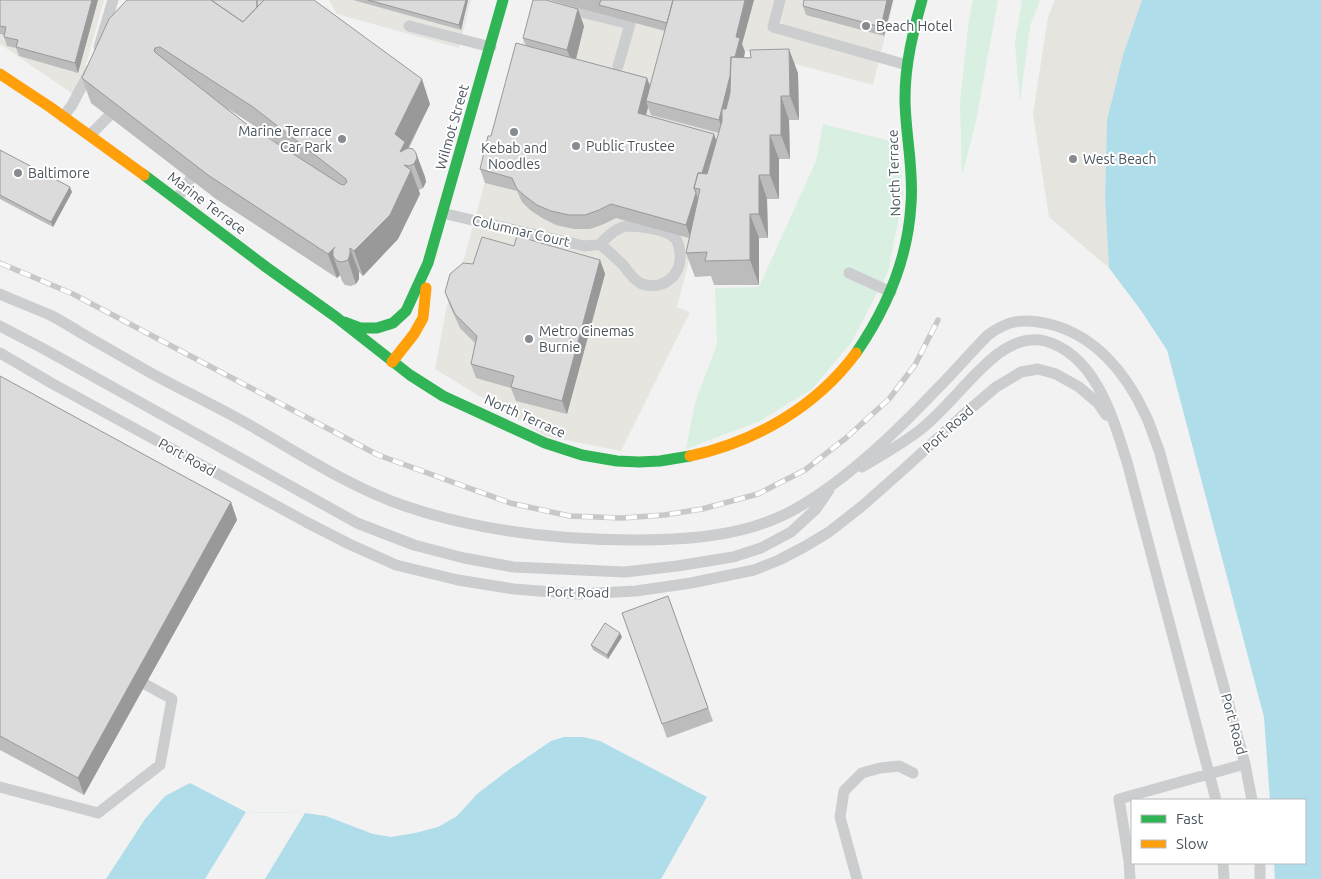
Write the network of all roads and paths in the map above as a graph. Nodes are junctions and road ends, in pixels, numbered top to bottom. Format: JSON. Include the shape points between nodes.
{"nodes":[{"id":1,"x":113,"y":0,"type":"edge"},
{"id":2,"x":503,"y":0,"type":"edge"},
{"id":3,"x":780,"y":0,"type":"edge"},
{"id":4,"x":922,"y":0,"type":"edge"},
{"id":5,"x":553,"y":5,"type":"edge"},
{"id":6,"x":409,"y":26,"type":"dead end"},
{"id":7,"x":491,"y":46,"type":"junction"},
{"id":8,"x":907,"y":65,"type":"junction"},
{"id":9,"x":618,"y":66,"type":"dead end"},
{"id":10,"x":0,"y":74,"type":"edge"},
{"id":11,"x":129,"y":105,"type":"edge"},
{"id":12,"x":63,"y":117,"type":"junction"},
{"id":13,"x":90,"y":136,"type":"junction"},
{"id":14,"x":215,"y":174,"type":"edge"},
{"id":15,"x":177,"y":199,"type":"junction"},
{"id":16,"x":442,"y":213,"type":"junction"},
{"id":17,"x":600,"y":244,"type":"junction"},
{"id":18,"x":428,"y":263,"type":"junction"},
{"id":19,"x":849,"y":273,"type":"dead end"},
{"id":20,"x":891,"y":292,"type":"junction"},
{"id":21,"x":0,"y":294,"type":"edge"},
{"id":22,"x":339,"y":319,"type":"junction"},
{"id":23,"x":0,"y":326,"type":"edge"},
{"id":24,"x":0,"y":353,"type":"edge"},
{"id":25,"x":392,"y":362,"type":"junction"},
{"id":26,"x":1117,"y":431,"type":"junction"},
{"id":27,"x":835,"y":483,"type":"junction"},
{"id":28,"x":120,"y":670,"type":"edge"},
{"id":29,"x":1245,"y":764,"type":"junction"},
{"id":30,"x":913,"y":773,"type":"dead end"},
{"id":31,"x":1210,"y":774,"type":"junction"},
{"id":32,"x":0,"y":787,"type":"edge"},
{"id":33,"x":1216,"y":799,"type":"edge"},
{"id":34,"x":1252,"y":799,"type":"edge"},
{"id":35,"x":1223,"y":864,"type":"edge"},
{"id":36,"x":1260,"y":864,"type":"edge"},
{"id":37,"x":857,"y":879,"type":"edge"},
{"id":38,"x":1130,"y":879,"type":"edge"},
{"id":39,"x":1224,"y":879,"type":"edge"},
{"id":40,"x":1260,"y":879,"type":"edge"}],
"edges":[{"from":1,"to":12,"type":"lane","via":[[92,68]]},
{"from":2,"to":7,"type":"street","name":"Wilmot Street"},
{"from":3,"to":8,"type":"lane","via":[[773,27]]},
{"from":4,"to":8,"type":"street","name":"North Terrace"},
{"from":5,"to":9,"type":"lane","via":[[630,24]]},
{"from":6,"to":7,"type":"lane"},
{"from":7,"to":16,"type":"street","name":"Wilmot Street"},
{"from":8,"to":20,"type":"street","name":"North Terrace","via":[[905,94],[911,153],[911,217]]},
{"from":10,"to":12,"type":"street","name":"Marine Terrace"},
{"from":11,"to":13,"type":"lane","via":[[116,109]]},
{"from":12,"to":13,"type":"street","name":"Marine Terrace"},
{"from":13,"to":15,"type":"street","name":"Marine Terrace"},
{"from":14,"to":15,"type":"lane","via":[[201,171],[193,175]]},
{"from":15,"to":22,"type":"street","name":"Marine Terrace"},
{"from":16,"to":17,"type":"lane","name":"Columnar Court","via":[[584,246]]},
{"from":16,"to":18,"type":"street","name":"Wilmot Street"},
{"from":17,"to":17,"type":"lane","via":[[643,284],[658,284],[672,278],[681,260],[676,240],[668,233],[642,227],[622,227]]},
{"from":18,"to":22,"type":"street","name":"Wilmot Street","via":[[406,311],[396,322],[370,329]]},
{"from":18,"to":25,"type":"street","name":"Wilmot Street","via":[[423,318]]},
{"from":19,"to":20,"type":"lane"},
{"from":20,"to":25,"type":"street","name":"North Terrace","via":[[850,362],[811,400],[790,416],[744,440],[685,459],[628,461],[593,458],[542,443],[485,414],[450,401]]},
{"from":21,"to":27,"type":"lane","name":"Port Road","via":[[53,317],[348,482],[400,505],[476,526],[536,536],[597,540],[714,535],[748,529],[772,520],[796,509]]},
{"from":22,"to":25,"type":"street","name":"Marine Terrace"},
{"from":23,"to":27,"type":"lane","name":"Port Road","via":[[358,523],[414,545],[464,558],[513,567],[625,572],[733,557],[761,548],[791,532],[816,509]]},
{"from":24,"to":26,"type":"lane","name":"Port Road","via":[[306,522],[396,565],[514,589],[578,594],[636,592],[691,583],[754,570],[779,560],[829,532],[996,387],[1021,372],[1038,369],[1056,374],[1079,387],[1098,403]]},
{"from":26,"to":27,"type":"lane","name":"Port Road","via":[[1097,385],[1083,366],[1054,344],[1029,340],[999,353],[922,429]]},
{"from":26,"to":31,"type":"lane","name":"Port Road"},
{"from":27,"to":29,"type":"lane","name":"Port Road","via":[[889,436],[996,329],[1021,320],[1038,321],[1084,338],[1110,360],[1130,386],[1156,441]]},
{"from":28,"to":32,"type":"lane","via":[[172,699],[160,765],[98,813]]},
{"from":29,"to":31,"type":"lane"},
{"from":29,"to":34,"type":"lane","name":"Port Road"},
{"from":30,"to":37,"type":"lane","via":[[898,766],[880,768],[862,773],[844,791],[840,817]]},
{"from":31,"to":33,"type":"lane","name":"Port Road"},
{"from":31,"to":38,"type":"lane","via":[[1119,799]]},
{"from":35,"to":39,"type":"lane"},
{"from":36,"to":40,"type":"lane"}]}
